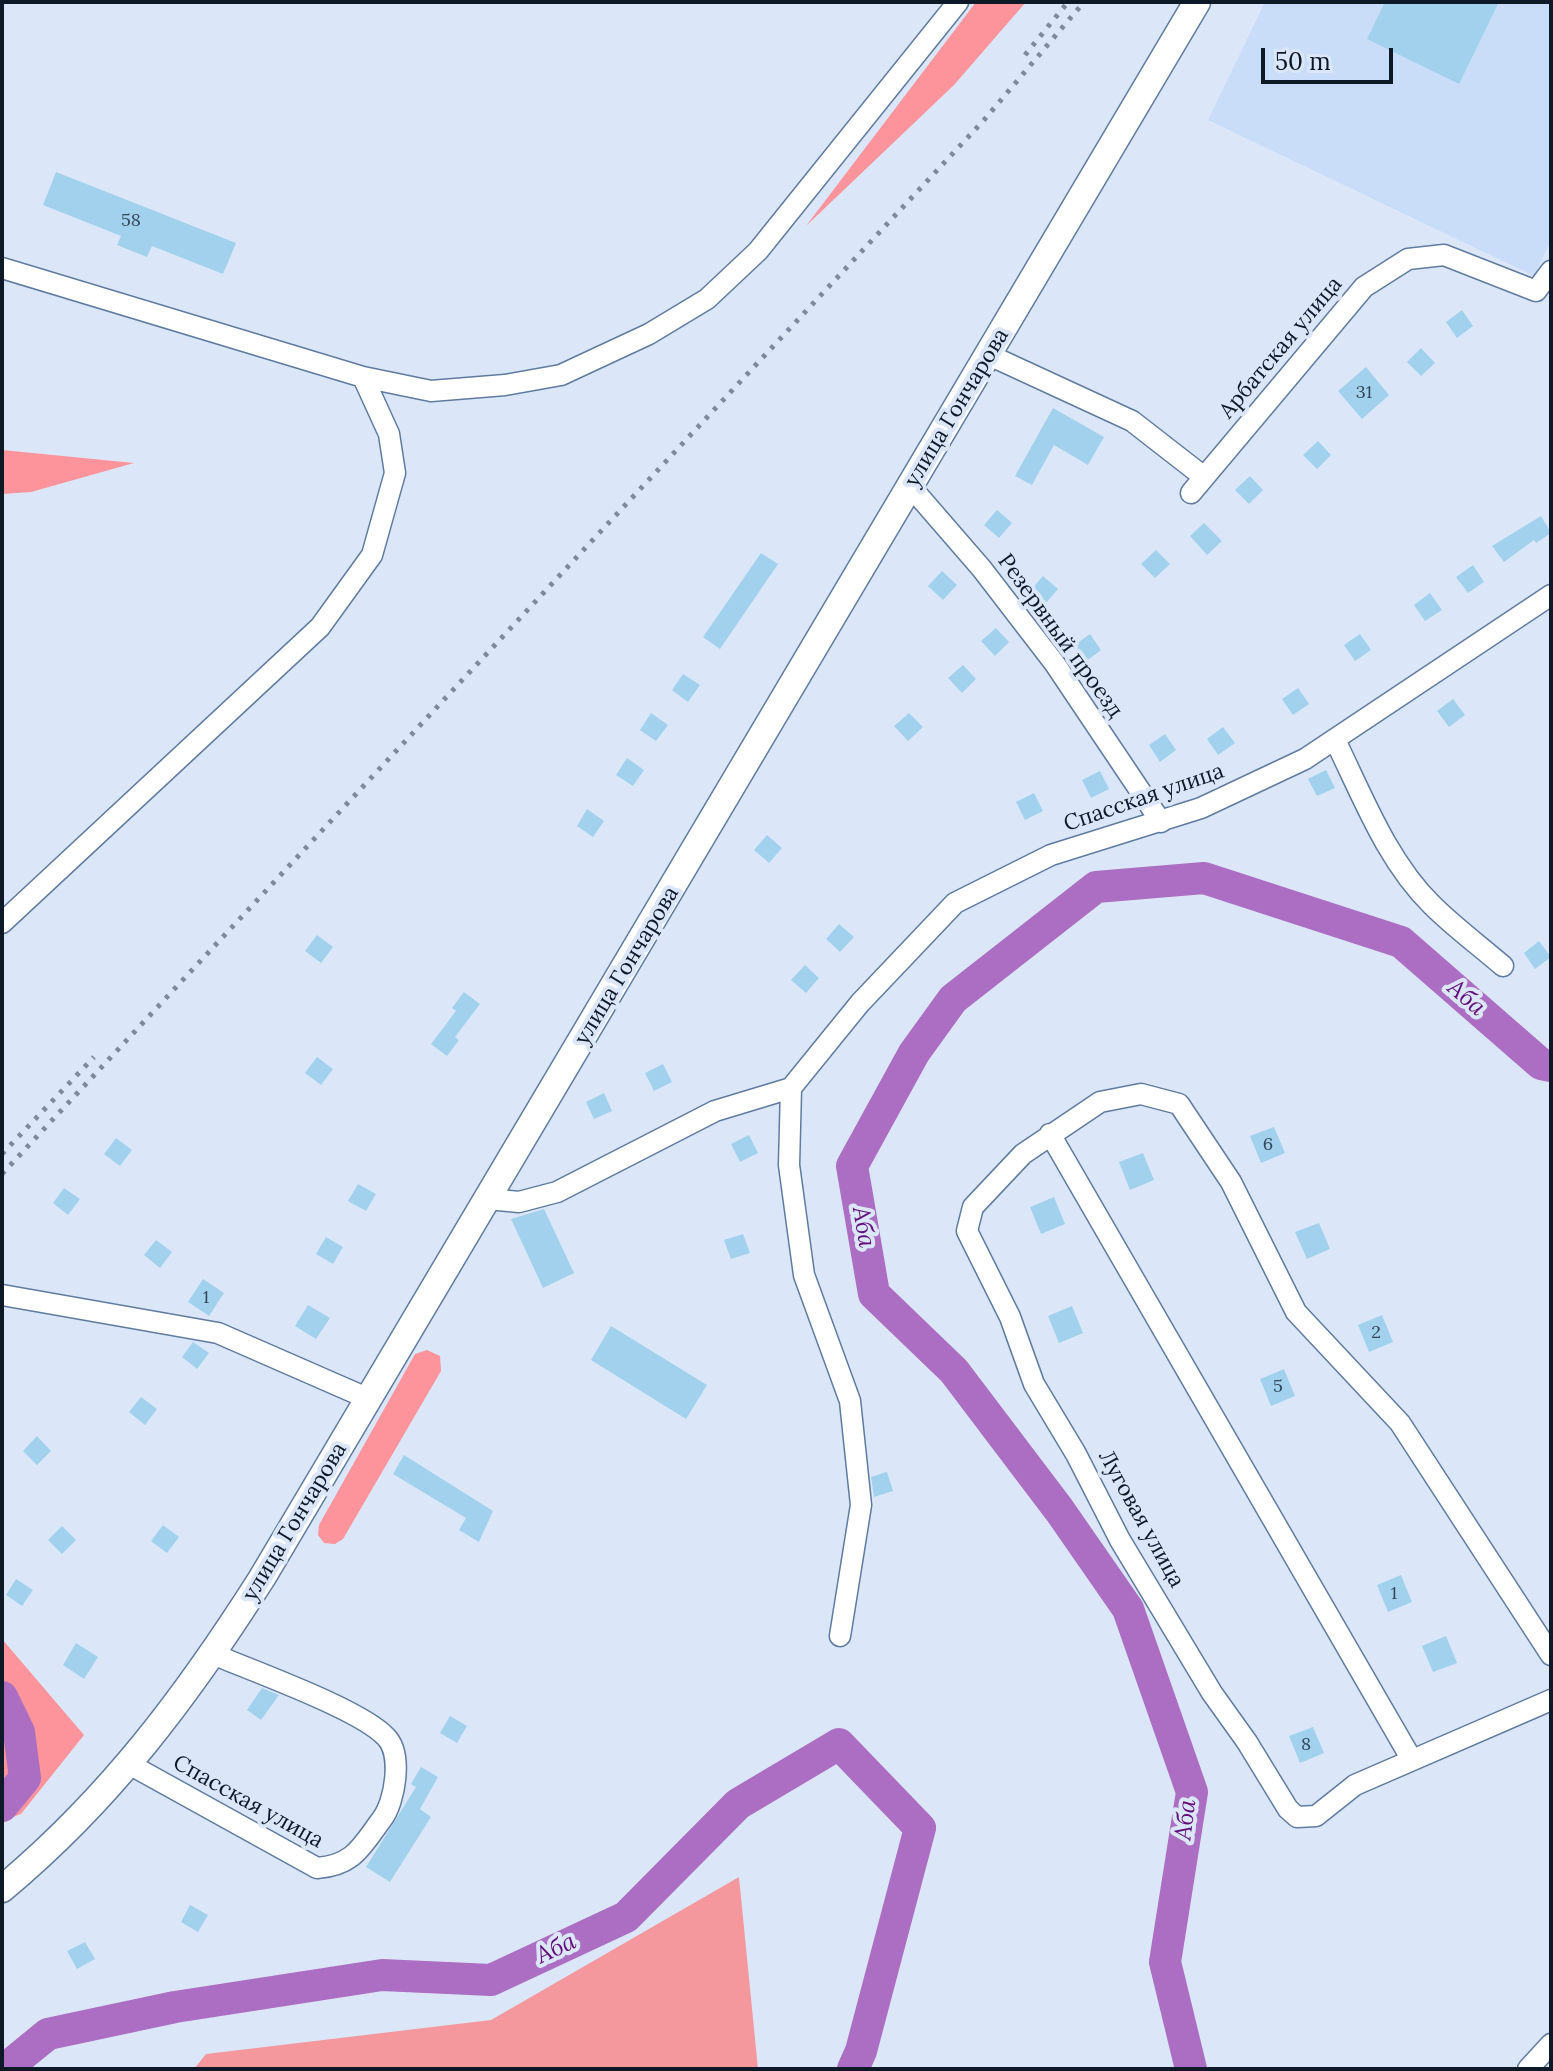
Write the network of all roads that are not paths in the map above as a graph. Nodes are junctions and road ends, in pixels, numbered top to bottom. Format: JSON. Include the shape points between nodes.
{"nodes":[{"id":1,"x":958,"y":2,"type":"edge"},
{"id":2,"x":1197,"y":2,"type":"edge"},
{"id":3,"x":2,"y":268,"type":"edge"},
{"id":4,"x":1551,"y":271,"type":"edge"},
{"id":5,"x":989,"y":355,"type":"junction"},
{"id":6,"x":363,"y":377,"type":"junction"},
{"id":7,"x":911,"y":487,"type":"junction"},
{"id":8,"x":1551,"y":595,"type":"edge"},
{"id":9,"x":1335,"y":740,"type":"junction"},
{"id":10,"x":1161,"y":822,"type":"junction"},
{"id":11,"x":2,"y":923,"type":"edge"},
{"id":12,"x":1503,"y":966,"type":"dead end"},
{"id":13,"x":791,"y":1088,"type":"junction"},
{"id":14,"x":1050,"y":1134,"type":"junction"},
{"id":15,"x":488,"y":1199,"type":"junction"},
{"id":16,"x":2,"y":1295,"type":"edge"},
{"id":17,"x":369,"y":1399,"type":"junction"},
{"id":18,"x":840,"y":1636,"type":"dead end"},
{"id":19,"x":213,"y":1654,"type":"junction"},
{"id":20,"x":1551,"y":1655,"type":"edge"},
{"id":21,"x":1551,"y":1700,"type":"edge"},
{"id":22,"x":1412,"y":1760,"type":"junction"},
{"id":23,"x":129,"y":1764,"type":"junction"},
{"id":24,"x":2,"y":1889,"type":"edge"},
{"id":25,"x":1551,"y":2044,"type":"edge"},
{"id":26,"x":1528,"y":2069,"type":"edge"}],
"edges":[{"from":1,"to":6,"type":"street","via":[[758,251],[695,306],[561,375],[431,391]]},
{"from":2,"to":5,"type":"main road","name":"улица Гончарова"},
{"from":3,"to":6,"type":"street"},
{"from":4,"to":5,"type":"street","name":"Арбатская улица","via":[[1536,291],[1444,255],[1408,259],[1364,287],[1198,485],[1132,421]]},
{"from":5,"to":7,"type":"main road","name":"улица Гончарова"},
{"from":6,"to":11,"type":"street","via":[[389,434],[395,473],[372,555],[320,627]]},
{"from":7,"to":10,"type":"street","name":"Резервный проезд","via":[[1055,664]]},
{"from":7,"to":15,"type":"main road","name":"улица Гончарова"},
{"from":8,"to":9,"type":"street","name":"Спасская улица"},
{"from":9,"to":10,"type":"street","name":"Спасская улица","via":[[1214,802]]},
{"from":9,"to":12,"type":"street","via":[[1389,850],[1408,877],[1431,905]]},
{"from":10,"to":13,"type":"street","name":"Спасская улица","via":[[1051,855],[955,903],[860,1003]]},
{"from":13,"to":15,"type":"street","via":[[715,1111],[557,1192],[519,1202]]},
{"from":13,"to":18,"type":"street","via":[[789,1165],[804,1275],[850,1401],[861,1505]]},
{"from":14,"to":20,"type":"street","name":"Луговая улица","via":[[1100,1102],[1141,1094],[1179,1104],[1231,1182],[1296,1312],[1400,1423]]},
{"from":14,"to":22,"type":"street"},
{"from":14,"to":22,"type":"street","name":"Луговая улица","via":[[984,1192],[973,1207],[967,1231],[1010,1317],[1034,1384],[1120,1540],[1212,1693],[1297,1817],[1316,1816],[1355,1785]]},
{"from":15,"to":17,"type":"main road","name":"улица Гончарова"},
{"from":16,"to":17,"type":"street","via":[[218,1333]]},
{"from":17,"to":19,"type":"main road","name":"улица Гончарова"},
{"from":19,"to":23,"type":"main road","name":"улица Гончарова"},
{"from":19,"to":23,"type":"street","name":"Спасская улица","via":[[342,1710],[387,1737],[393,1751],[394,1790],[388,1811],[356,1854],[340,1866],[317,1868]]},
{"from":21,"to":22,"type":"street","name":"Луговая улица"},
{"from":23,"to":24,"type":"main road","name":"улица Гончарова","via":[[50,1849]]},
{"from":25,"to":26,"type":"street"}]}
